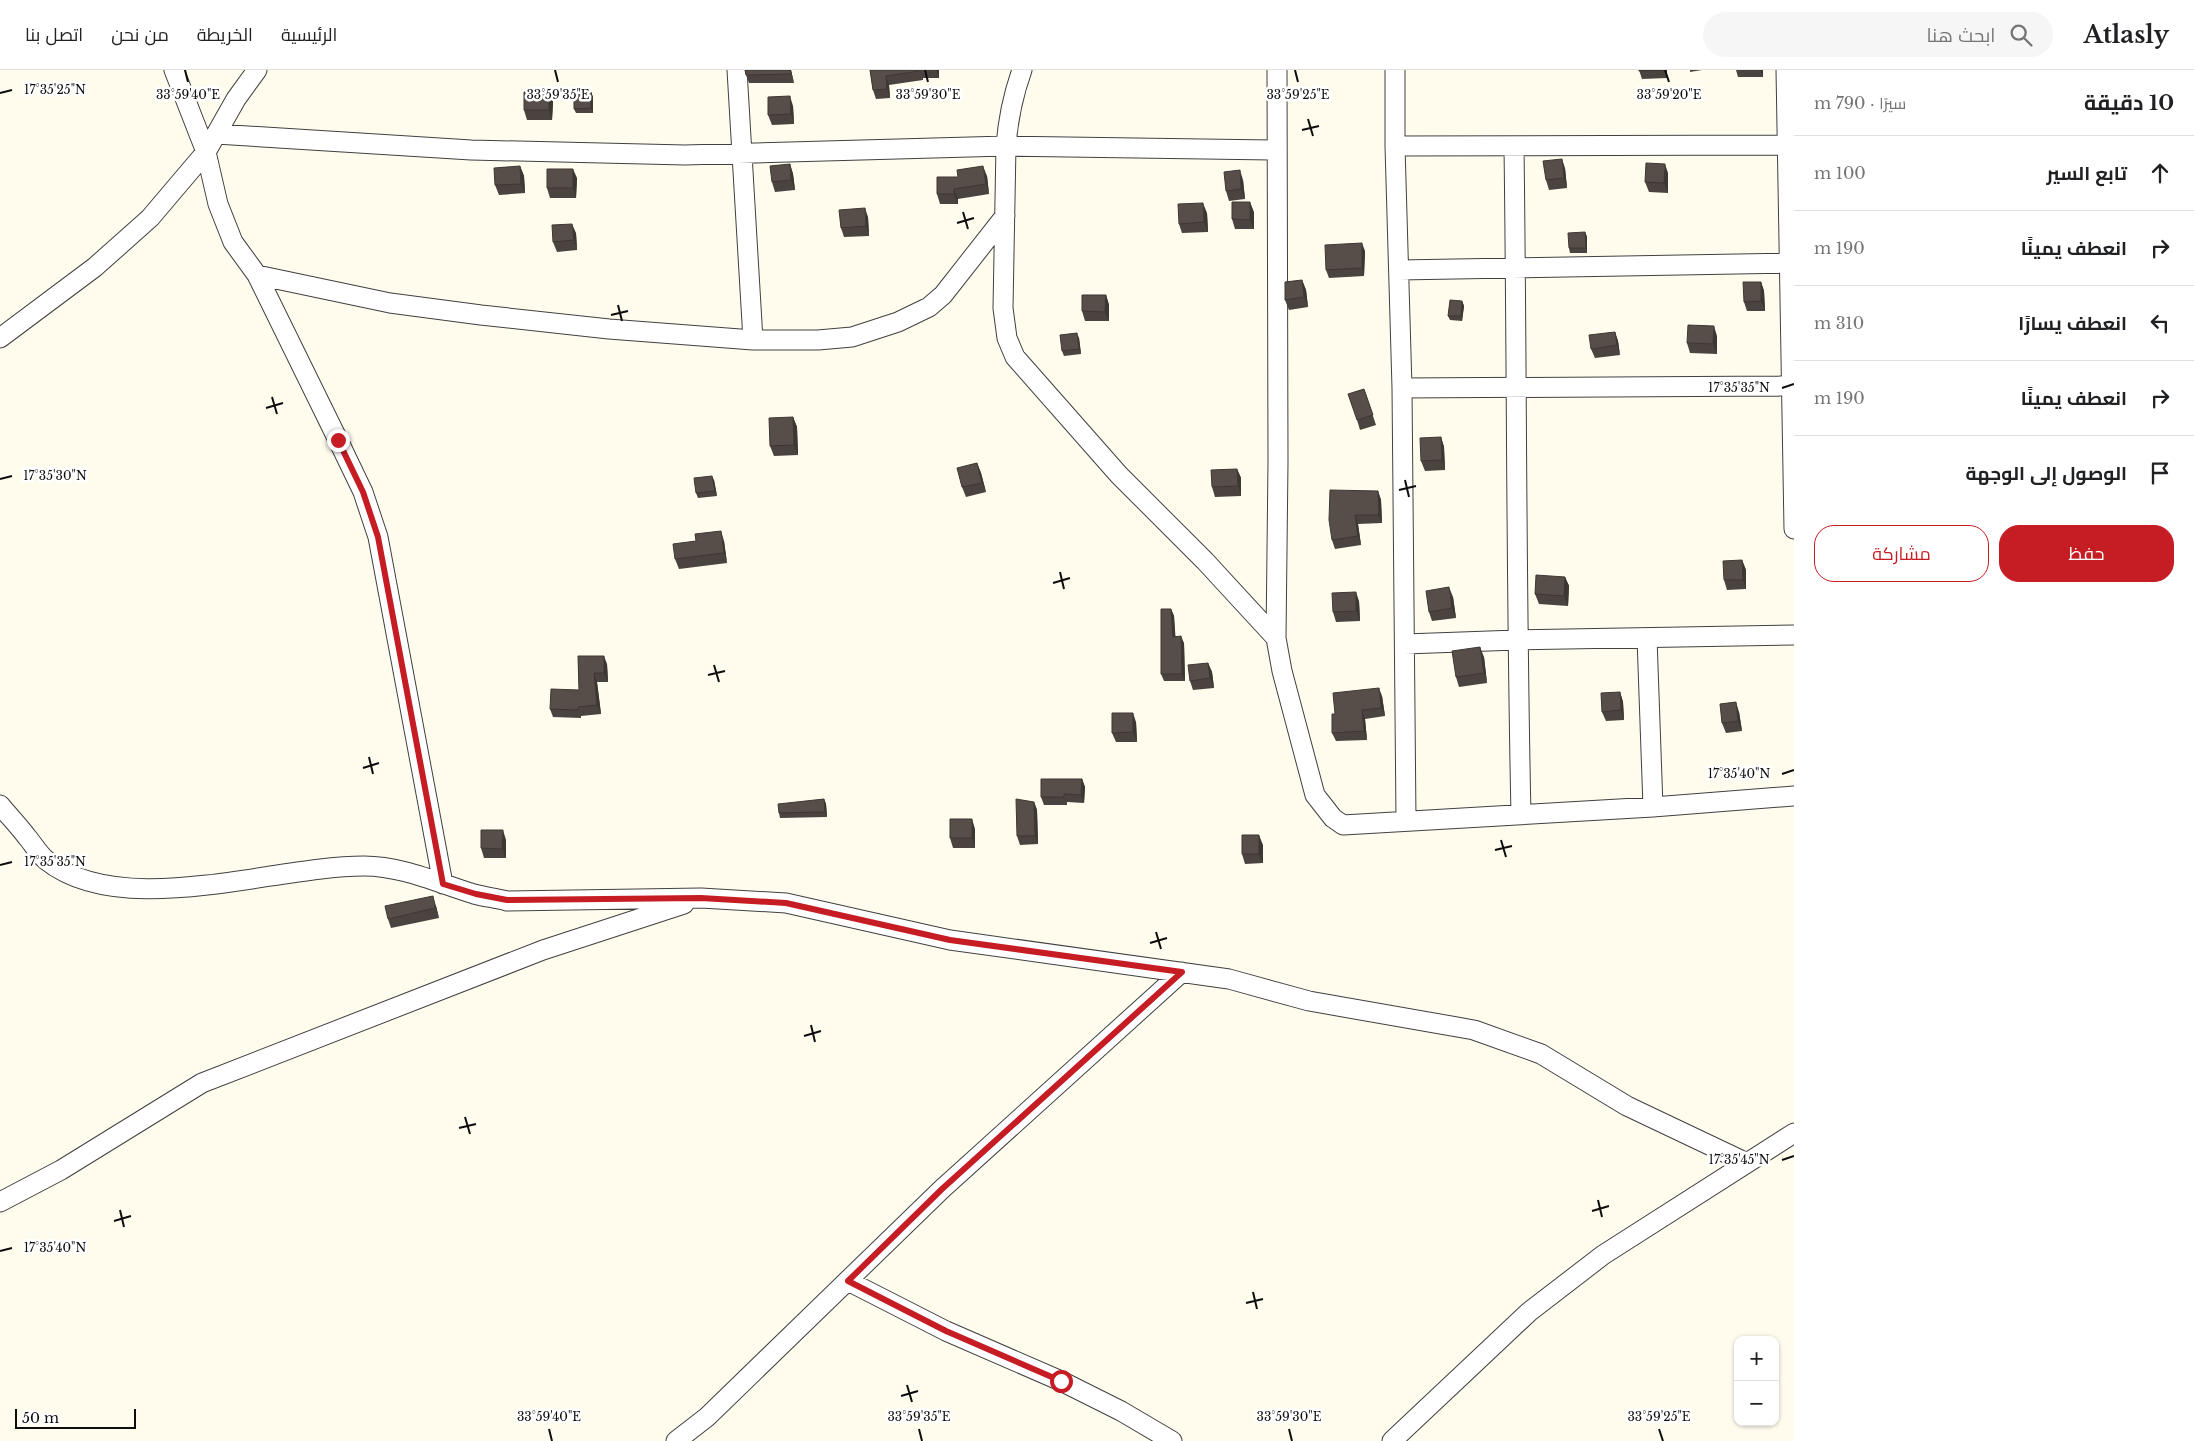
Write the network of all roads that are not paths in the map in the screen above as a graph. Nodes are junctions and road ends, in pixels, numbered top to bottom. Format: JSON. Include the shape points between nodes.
{"nodes":[{"id":1,"x":174,"y":70,"type":"edge"},
{"id":2,"x":257,"y":70,"type":"edge"},
{"id":3,"x":737,"y":70,"type":"edge"},
{"id":4,"x":1022,"y":70,"type":"edge"},
{"id":5,"x":1276,"y":70,"type":"edge"},
{"id":6,"x":1396,"y":70,"type":"edge"},
{"id":7,"x":1786,"y":70,"type":"edge"},
{"id":8,"x":216,"y":134,"type":"junction"},
{"id":9,"x":1791,"y":145,"type":"edge"},
{"id":10,"x":1006,"y":146,"type":"junction"},
{"id":11,"x":1396,"y":146,"type":"junction"},
{"id":12,"x":1514,"y":147,"type":"junction"},
{"id":13,"x":1277,"y":150,"type":"junction"},
{"id":14,"x":206,"y":152,"type":"junction"},
{"id":15,"x":743,"y":154,"type":"junction"},
{"id":16,"x":1005,"y":216,"type":"junction"},
{"id":17,"x":1792,"y":263,"type":"edge"},
{"id":18,"x":1516,"y":268,"type":"junction"},
{"id":19,"x":1399,"y":270,"type":"junction"},
{"id":20,"x":257,"y":276,"type":"junction"},
{"id":21,"x":0,"y":338,"type":"edge"},
{"id":22,"x":753,"y":340,"type":"junction"},
{"id":23,"x":1518,"y":386,"type":"junction"},
{"id":24,"x":1792,"y":386,"type":"edge"},
{"id":25,"x":1402,"y":388,"type":"junction"},
{"id":26,"x":1794,"y":529,"type":"edge"},
{"id":27,"x":1794,"y":635,"type":"edge"},
{"id":28,"x":1276,"y":638,"type":"junction"},
{"id":29,"x":1647,"y":638,"type":"junction"},
{"id":30,"x":1517,"y":640,"type":"junction"},
{"id":31,"x":1405,"y":644,"type":"junction"},
{"id":32,"x":1794,"y":796,"type":"edge"},
{"id":33,"x":0,"y":805,"type":"edge"},
{"id":34,"x":1653,"y":807,"type":"junction"},
{"id":35,"x":1521,"y":814,"type":"junction"},
{"id":36,"x":1406,"y":820,"type":"junction"},
{"id":37,"x":443,"y":884,"type":"junction"},
{"id":38,"x":701,"y":898,"type":"junction"},
{"id":39,"x":1182,"y":972,"type":"junction"},
{"id":40,"x":1794,"y":1133,"type":"edge"},
{"id":41,"x":1747,"y":1163,"type":"junction"},
{"id":42,"x":0,"y":1202,"type":"edge"},
{"id":43,"x":848,"y":1281,"type":"junction"},
{"id":44,"x":676,"y":1441,"type":"edge"},
{"id":45,"x":1172,"y":1441,"type":"edge"},
{"id":46,"x":1392,"y":1441,"type":"edge"}],
"edges":[{"from":1,"to":14,"type":"street"},
{"from":2,"to":8,"type":"street"},
{"from":3,"to":15,"type":"street"},
{"from":4,"to":10,"type":"street","via":[[1008,121]]},
{"from":5,"to":13,"type":"street"},
{"from":6,"to":11,"type":"street"},
{"from":7,"to":9,"type":"street"},
{"from":8,"to":14,"type":"street"},
{"from":8,"to":15,"type":"street","via":[[471,150]]},
{"from":9,"to":12,"type":"street"},
{"from":9,"to":17,"type":"street"},
{"from":10,"to":13,"type":"street"},
{"from":10,"to":15,"type":"street"},
{"from":10,"to":16,"type":"street"},
{"from":11,"to":12,"type":"street"},
{"from":11,"to":19,"type":"street"},
{"from":12,"to":18,"type":"street"},
{"from":13,"to":28,"type":"street"},
{"from":14,"to":20,"type":"street","via":[[218,204],[233,242]]},
{"from":14,"to":21,"type":"street","via":[[143,224],[95,267]]},
{"from":15,"to":22,"type":"street"},
{"from":16,"to":22,"type":"street","via":[[944,294],[929,307],[898,322],[852,337]]},
{"from":16,"to":28,"type":"street","via":[[1003,308],[1007,338],[1015,357],[1118,475],[1205,561]]},
{"from":17,"to":18,"type":"street"},
{"from":17,"to":24,"type":"street"},
{"from":18,"to":19,"type":"street"},
{"from":18,"to":23,"type":"street"},
{"from":19,"to":25,"type":"street"},
{"from":20,"to":22,"type":"street","via":[[390,303],[609,329]]},
{"from":20,"to":37,"type":"street","via":[[363,492],[378,537]]},
{"from":23,"to":24,"type":"street"},
{"from":23,"to":25,"type":"street"},
{"from":23,"to":30,"type":"street"},
{"from":24,"to":26,"type":"street"},
{"from":25,"to":31,"type":"street"},
{"from":27,"to":29,"type":"street"},
{"from":28,"to":36,"type":"street","via":[[1315,795],[1333,818],[1343,825]]},
{"from":29,"to":30,"type":"street"},
{"from":29,"to":34,"type":"street"},
{"from":30,"to":31,"type":"street"},
{"from":30,"to":35,"type":"street"},
{"from":31,"to":36,"type":"street"},
{"from":32,"to":34,"type":"street"},
{"from":33,"to":37,"type":"street","via":[[45,860],[69,875],[94,884],[118,888],[204,885],[319,868],[366,866],[406,872]]},
{"from":34,"to":35,"type":"street"},
{"from":35,"to":36,"type":"street"},
{"from":37,"to":38,"type":"street","via":[[507,900]]},
{"from":38,"to":39,"type":"street","via":[[786,903],[950,940]]},
{"from":38,"to":42,"type":"street","via":[[544,950],[202,1083],[61,1170]]},
{"from":39,"to":41,"type":"street","via":[[1228,979],[1309,1001],[1474,1030],[1541,1054],[1627,1106]]},
{"from":39,"to":43,"type":"street","via":[[942,1189]]},
{"from":40,"to":41,"type":"street"},
{"from":41,"to":46,"type":"street","via":[[1603,1255],[1529,1312]]},
{"from":43,"to":44,"type":"street","via":[[707,1417]]},
{"from":43,"to":45,"type":"street","via":[[946,1331],[1069,1385]]}]}
